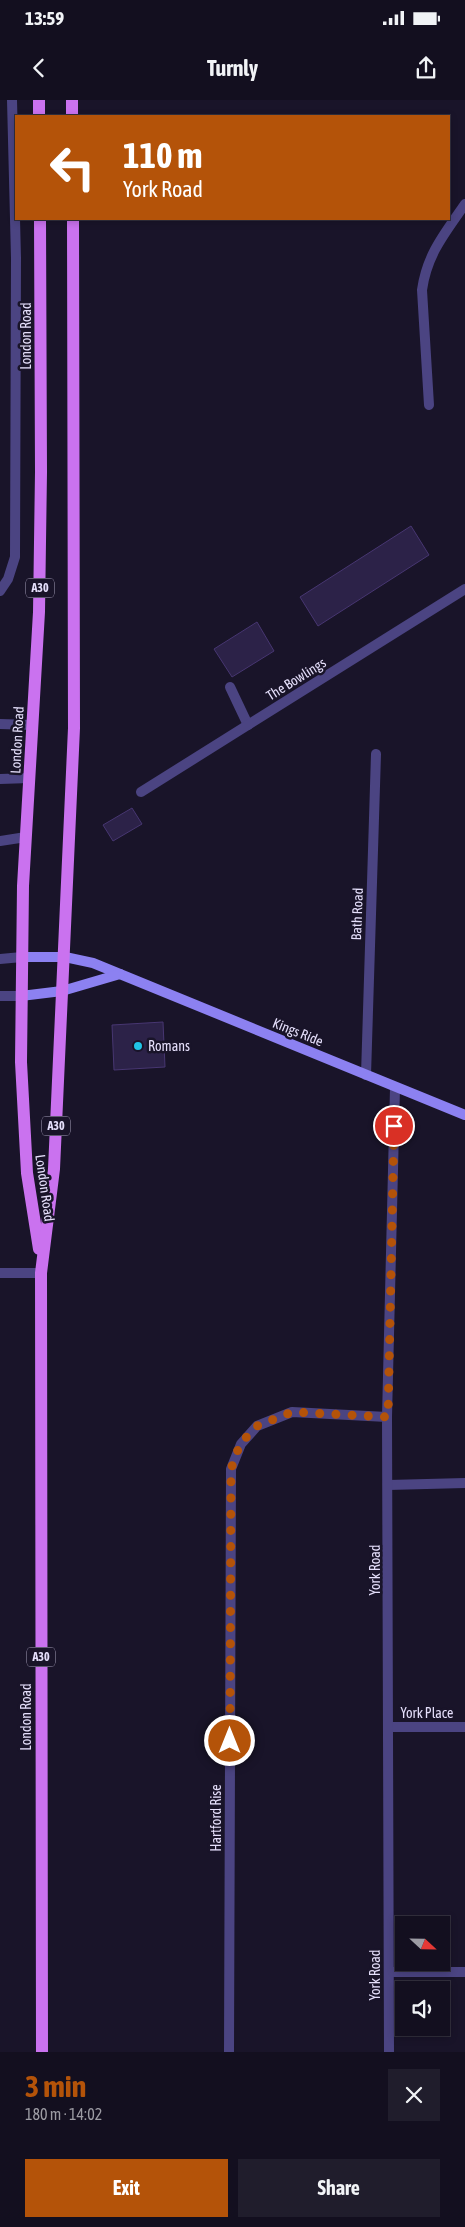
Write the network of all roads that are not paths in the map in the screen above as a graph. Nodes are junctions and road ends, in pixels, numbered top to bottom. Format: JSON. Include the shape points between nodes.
{"nodes":[{"id":1,"x":12,"y":100,"type":"edge"},
{"id":2,"x":39,"y":100,"type":"edge"},
{"id":3,"x":72,"y":100,"type":"edge"},
{"id":4,"x":39,"y":115,"type":"edge"},
{"id":5,"x":72,"y":115,"type":"edge"},
{"id":6,"x":465,"y":204,"type":"edge"},
{"id":7,"x":15,"y":218,"type":"edge"},
{"id":8,"x":15,"y":220,"type":"edge"},
{"id":9,"x":40,"y":220,"type":"edge"},
{"id":10,"x":73,"y":220,"type":"edge"},
{"id":11,"x":429,"y":405,"type":"dead end"},
{"id":12,"x":465,"y":589,"type":"edge"},
{"id":13,"x":1,"y":590,"type":"edge"},
{"id":14,"x":230,"y":687,"type":"dead end"},
{"id":15,"x":0,"y":724,"type":"edge"},
{"id":16,"x":33,"y":725,"type":"junction"},
{"id":17,"x":248,"y":725,"type":"junction"},
{"id":18,"x":376,"y":754,"type":"dead end"},
{"id":19,"x":0,"y":778,"type":"edge"},
{"id":20,"x":30,"y":778,"type":"junction"},
{"id":21,"x":141,"y":792,"type":"dead end"},
{"id":22,"x":26,"y":837,"type":"junction"},
{"id":23,"x":0,"y":841,"type":"edge"},
{"id":24,"x":22,"y":957,"type":"junction"},
{"id":25,"x":65,"y":957,"type":"junction"},
{"id":26,"x":0,"y":959,"type":"edge"},
{"id":27,"x":120,"y":974,"type":"junction"},
{"id":28,"x":62,"y":991,"type":"junction"},
{"id":29,"x":0,"y":996,"type":"edge"},
{"id":30,"x":21,"y":996,"type":"junction"},
{"id":31,"x":366,"y":1075,"type":"junction"},
{"id":32,"x":395,"y":1088,"type":"junction"},
{"id":33,"x":465,"y":1115,"type":"edge"},
{"id":34,"x":41,"y":1267,"type":"junction"},
{"id":35,"x":0,"y":1273,"type":"edge"},
{"id":36,"x":388,"y":1417,"type":"junction"},
{"id":37,"x":465,"y":1483,"type":"edge"},
{"id":38,"x":388,"y":1485,"type":"junction"},
{"id":39,"x":389,"y":1727,"type":"junction"},
{"id":40,"x":465,"y":1727,"type":"edge"},
{"id":41,"x":389,"y":1972,"type":"junction"},
{"id":42,"x":465,"y":1972,"type":"edge"},
{"id":43,"x":42,"y":2052,"type":"edge"},
{"id":44,"x":229,"y":2052,"type":"edge"},
{"id":45,"x":389,"y":2052,"type":"edge"}],
"edges":[{"from":1,"to":7,"type":"street","name":"London Road"},
{"from":2,"to":4,"type":"main road"},
{"from":3,"to":5,"type":"main road"},
{"from":6,"to":11,"type":"street","via":[[438,243],[424,274],[422,290]]},
{"from":8,"to":13,"type":"street","name":"London Road","via":[[15,557]]},
{"from":9,"to":16,"type":"main road","name":"London Road","number":"A30","via":[[41,482]]},
{"from":10,"to":25,"type":"main road","name":"London Road","number":"A30","via":[[74,728]]},
{"from":12,"to":17,"type":"street","name":"The Bowlings"},
{"from":14,"to":17,"type":"street"},
{"from":15,"to":16,"type":"street"},
{"from":16,"to":20,"type":"main road","name":"London Road","number":"A30"},
{"from":17,"to":21,"type":"street","name":"The Bowlings"},
{"from":18,"to":31,"type":"street","name":"Bath Road"},
{"from":19,"to":20,"type":"street"},
{"from":20,"to":22,"type":"main road","name":"London Road","number":"A30"},
{"from":22,"to":23,"type":"street"},
{"from":22,"to":24,"type":"main road","name":"London Road","number":"A30"},
{"from":24,"to":25,"type":"street","name":"Kings Ride"},
{"from":24,"to":26,"type":"street"},
{"from":24,"to":30,"type":"main road","name":"London Road","number":"A30"},
{"from":25,"to":27,"type":"street","name":"Kings Ride","via":[[93,963]]},
{"from":25,"to":28,"type":"main road","name":"London Road","number":"A30"},
{"from":27,"to":28,"type":"street"},
{"from":27,"to":31,"type":"street","name":"Kings Ride"},
{"from":28,"to":30,"type":"street"},
{"from":28,"to":34,"type":"main road","name":"London Road","number":"A30","via":[[54,1169]]},
{"from":29,"to":30,"type":"street"},
{"from":30,"to":34,"type":"main road","name":"London Road","number":"A30","via":[[21,1089],[26,1163]]},
{"from":31,"to":32,"type":"street","name":"Kings Ride"},
{"from":32,"to":33,"type":"street","name":"Kings Ride"},
{"from":32,"to":36,"type":"street","name":"York Road"},
{"from":34,"to":35,"type":"street"},
{"from":34,"to":43,"type":"main road","name":"London Road","number":"A30"},
{"from":36,"to":38,"type":"street","name":"York Road"},
{"from":36,"to":44,"type":"street","name":"Hartford Rise","via":[[292,1412],[257,1426],[240,1444],[231,1469]]},
{"from":37,"to":38,"type":"street"},
{"from":38,"to":39,"type":"street","name":"York Road"},
{"from":39,"to":40,"type":"street","name":"York Place"},
{"from":39,"to":41,"type":"street","name":"York Road"},
{"from":41,"to":42,"type":"street"},
{"from":41,"to":45,"type":"street","name":"York Road"}]}
